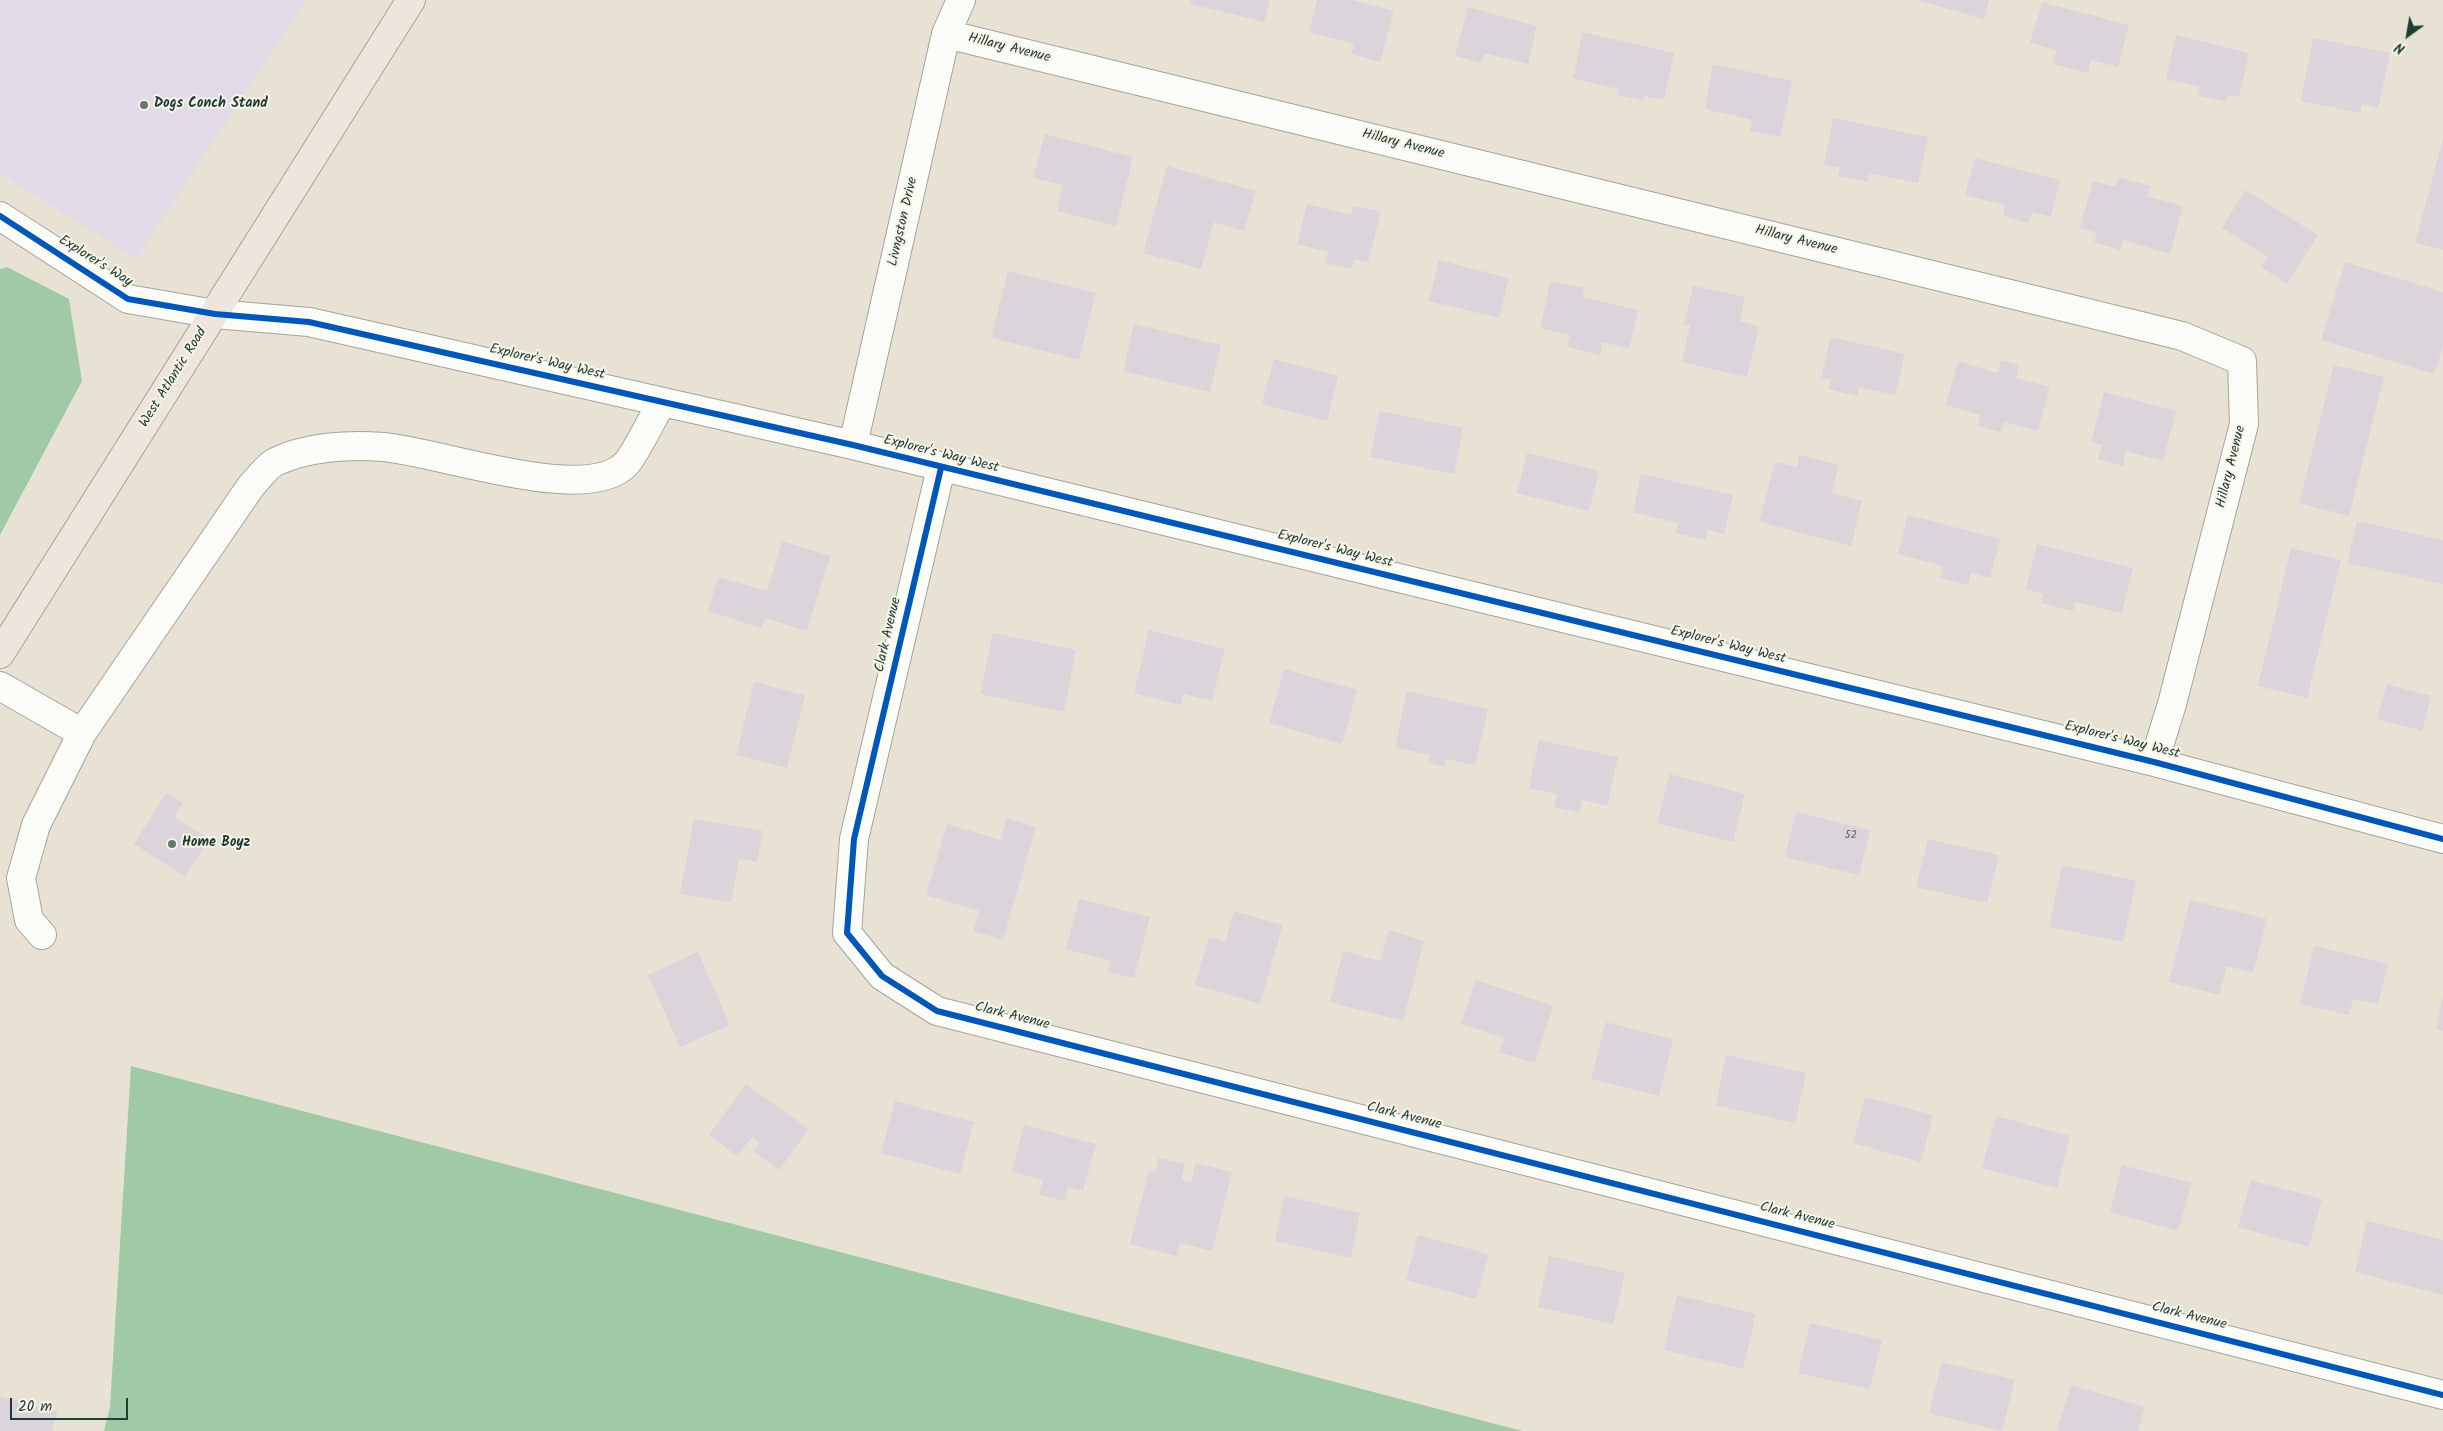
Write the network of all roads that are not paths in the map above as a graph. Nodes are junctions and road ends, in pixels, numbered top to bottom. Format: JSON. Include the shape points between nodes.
{"nodes":[{"id":1,"x":411,"y":0,"type":"edge"},
{"id":2,"x":961,"y":0,"type":"edge"},
{"id":3,"x":946,"y":34,"type":"junction"},
{"id":4,"x":0,"y":216,"type":"edge"},
{"id":5,"x":215,"y":314,"type":"junction"},
{"id":6,"x":662,"y":402,"type":"junction"},
{"id":7,"x":853,"y":445,"type":"junction"},
{"id":8,"x":941,"y":468,"type":"junction"},
{"id":9,"x":0,"y":654,"type":"edge"},
{"id":10,"x":0,"y":686,"type":"edge"},
{"id":11,"x":82,"y":733,"type":"junction"},
{"id":12,"x":2154,"y":762,"type":"junction"},
{"id":13,"x":2443,"y":838,"type":"edge"},
{"id":14,"x":42,"y":935,"type":"dead end"},
{"id":15,"x":2443,"y":1395,"type":"edge"}],
"edges":[{"from":1,"to":5,"type":"main road","name":"West Atlantic Road"},
{"from":2,"to":3,"type":"street","name":"Livngston Drive"},
{"from":3,"to":7,"type":"street","name":"Livngston Drive"},
{"from":3,"to":12,"type":"street","name":"Hillary Avenue","via":[[2182,336],[2242,362],[2244,424]]},
{"from":4,"to":5,"type":"street","name":"Explorer's Way","via":[[128,298]]},
{"from":5,"to":6,"type":"street","name":"Explorer's Way West","via":[[309,322]]},
{"from":5,"to":9,"type":"main road","name":"West Atlantic Road"},
{"from":6,"to":7,"type":"street","name":"Explorer's Way West"},
{"from":6,"to":11,"type":"street","via":[[626,464],[602,477],[559,481],[384,447],[339,447],[308,452],[274,463],[251,486]]},
{"from":7,"to":8,"type":"street","name":"Explorer's Way West"},
{"from":8,"to":12,"type":"street","name":"Explorer's Way West"},
{"from":8,"to":15,"type":"street","name":"Clark Avenue","via":[[854,839],[848,934],[882,976],[937,1011]]},
{"from":10,"to":11,"type":"street"},
{"from":11,"to":14,"type":"street","via":[[36,826],[21,878],[29,920]]},
{"from":12,"to":13,"type":"street","name":"Explorer's Way West"}]}
